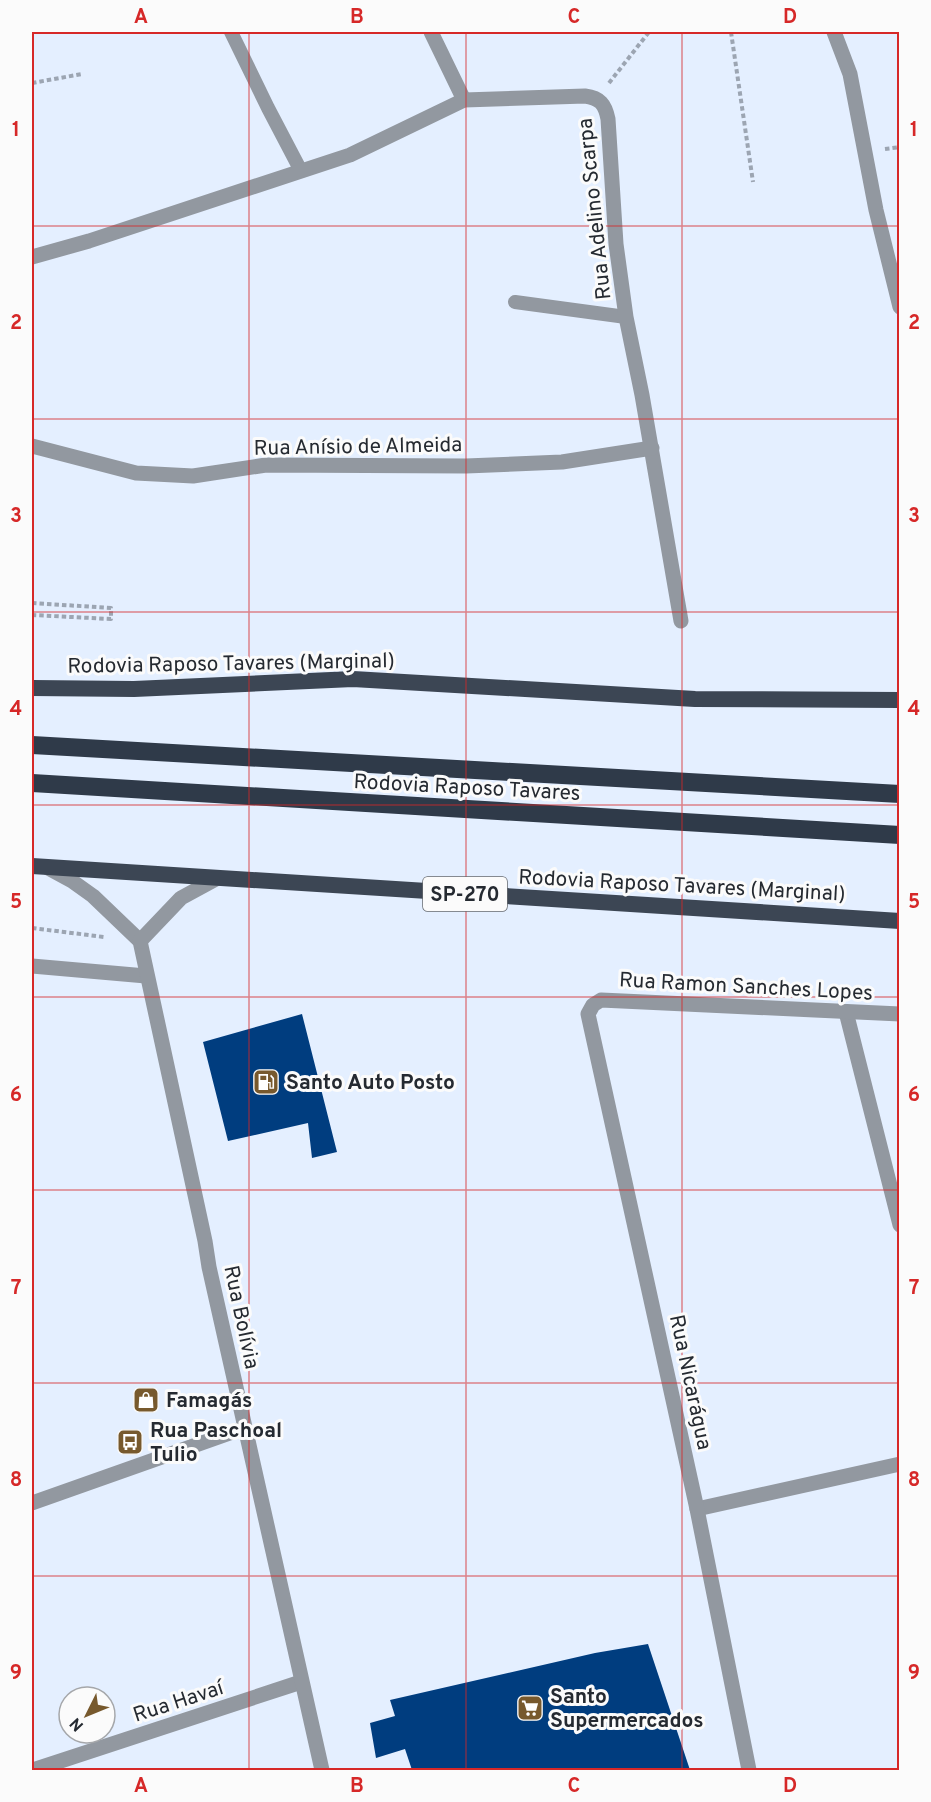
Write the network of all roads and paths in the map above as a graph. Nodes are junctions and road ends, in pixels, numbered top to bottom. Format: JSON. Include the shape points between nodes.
{"nodes":[{"id":1,"x":231,"y":32,"type":"edge"},
{"id":2,"x":431,"y":32,"type":"edge"},
{"id":3,"x":649,"y":32,"type":"edge"},
{"id":4,"x":731,"y":32,"type":"edge"},
{"id":5,"x":834,"y":32,"type":"edge"},
{"id":6,"x":82,"y":74,"type":"dead end"},
{"id":7,"x":32,"y":83,"type":"edge"},
{"id":8,"x":597,"y":98,"type":"junction"},
{"id":9,"x":464,"y":100,"type":"junction"},
{"id":10,"x":302,"y":171,"type":"junction"},
{"id":11,"x":753,"y":182,"type":"dead end"},
{"id":12,"x":32,"y":257,"type":"edge"},
{"id":13,"x":515,"y":302,"type":"dead end"},
{"id":14,"x":900,"y":307,"type":"edge"},
{"id":15,"x":626,"y":317,"type":"junction"},
{"id":16,"x":32,"y":446,"type":"edge"},
{"id":17,"x":652,"y":448,"type":"junction"},
{"id":18,"x":32,"y":603,"type":"edge"},
{"id":19,"x":32,"y":615,"type":"edge"},
{"id":20,"x":681,"y":621,"type":"dead end"},
{"id":21,"x":32,"y":688,"type":"edge"},
{"id":22,"x":900,"y":700,"type":"edge"},
{"id":23,"x":32,"y":745,"type":"edge"},
{"id":24,"x":32,"y":783,"type":"edge"},
{"id":25,"x":900,"y":794,"type":"edge"},
{"id":26,"x":900,"y":835,"type":"edge"},
{"id":27,"x":40,"y":867,"type":"edge"},
{"id":28,"x":216,"y":879,"type":"junction"},
{"id":29,"x":900,"y":921,"type":"edge"},
{"id":30,"x":32,"y":928,"type":"edge"},
{"id":31,"x":140,"y":942,"type":"junction"},
{"id":32,"x":32,"y":966,"type":"edge"},
{"id":33,"x":146,"y":976,"type":"junction"},
{"id":34,"x":592,"y":1005,"type":"joint"},
{"id":35,"x":846,"y":1012,"type":"junction"},
{"id":36,"x":900,"y":1014,"type":"edge"},
{"id":37,"x":900,"y":1225,"type":"edge"},
{"id":38,"x":244,"y":1428,"type":"junction"},
{"id":39,"x":900,"y":1464,"type":"edge"},
{"id":40,"x":32,"y":1503,"type":"edge"},
{"id":41,"x":697,"y":1509,"type":"junction"},
{"id":42,"x":301,"y":1682,"type":"junction"},
{"id":43,"x":33,"y":1770,"type":"edge"},
{"id":44,"x":322,"y":1770,"type":"edge"},
{"id":45,"x":749,"y":1770,"type":"edge"}],
"edges":[{"from":1,"to":10,"type":"lane"},
{"from":2,"to":9,"type":"street"},
{"from":3,"to":8,"type":"path"},
{"from":4,"to":11,"type":"path"},
{"from":5,"to":14,"type":"street","via":[[850,74],[876,210]]},
{"from":6,"to":7,"type":"path"},
{"from":8,"to":9,"type":"street","name":"Rua Adelino Scarpa"},
{"from":8,"to":15,"type":"street","name":"Rua Adelino Scarpa","via":[[606,107],[608,119],[616,244]]},
{"from":9,"to":10,"type":"street","name":"Rua Adelino Scarpa","via":[[350,155]]},
{"from":10,"to":12,"type":"street","name":"Rua Adelino Scarpa"},
{"from":13,"to":15,"type":"lane"},
{"from":15,"to":17,"type":"street","name":"Rua Adelino Scarpa"},
{"from":16,"to":17,"type":"street","name":"Rua Anísio de Almeida","via":[[136,473],[193,476],[266,465],[466,466],[562,462]]},
{"from":17,"to":20,"type":"street","name":"Rua Adelino Scarpa"},
{"from":18,"to":19,"type":"path","via":[[111,608],[111,619]]},
{"from":21,"to":22,"type":"highway","name":"Rodovia Raposo Tavares (Marginal)","via":[[134,689],[352,679],[695,699]]},
{"from":23,"to":25,"type":"highway","name":"Rodovia Raposo Tavares"},
{"from":24,"to":26,"type":"highway","name":"Rodovia Raposo Tavares"},
{"from":27,"to":28,"type":"highway","name":"Rodovia Raposo Tavares (Marginal)","number":"SP-270"},
{"from":27,"to":31,"type":"street","via":[[72,881],[93,896]]},
{"from":28,"to":29,"type":"highway","name":"Rodovia Raposo Tavares (Marginal)","number":"SP-270"},
{"from":28,"to":31,"type":"street","via":[[182,898]]},
{"from":30,"to":31,"type":"path"},
{"from":31,"to":33,"type":"street","name":"Rua Bolívia"},
{"from":32,"to":33,"type":"street"},
{"from":33,"to":38,"type":"street","name":"Rua Bolívia"},
{"from":34,"to":35,"type":"street","name":"Rua Ramon Sanches Lopes","via":[[601,1000]]},
{"from":34,"to":41,"type":"street","name":"Rua Nicarágua","via":[[588,1014]]},
{"from":35,"to":36,"type":"street","name":"Rua Ramon Sanches Lopes"},
{"from":35,"to":37,"type":"street"},
{"from":38,"to":40,"type":"street"},
{"from":38,"to":42,"type":"street","name":"Rua Bolívia"},
{"from":39,"to":41,"type":"street"},
{"from":41,"to":45,"type":"street","name":"Rua Nicarágua"},
{"from":42,"to":43,"type":"street","name":"Rua Havaí"},
{"from":42,"to":44,"type":"street","name":"Rua Bolívia"}]}
